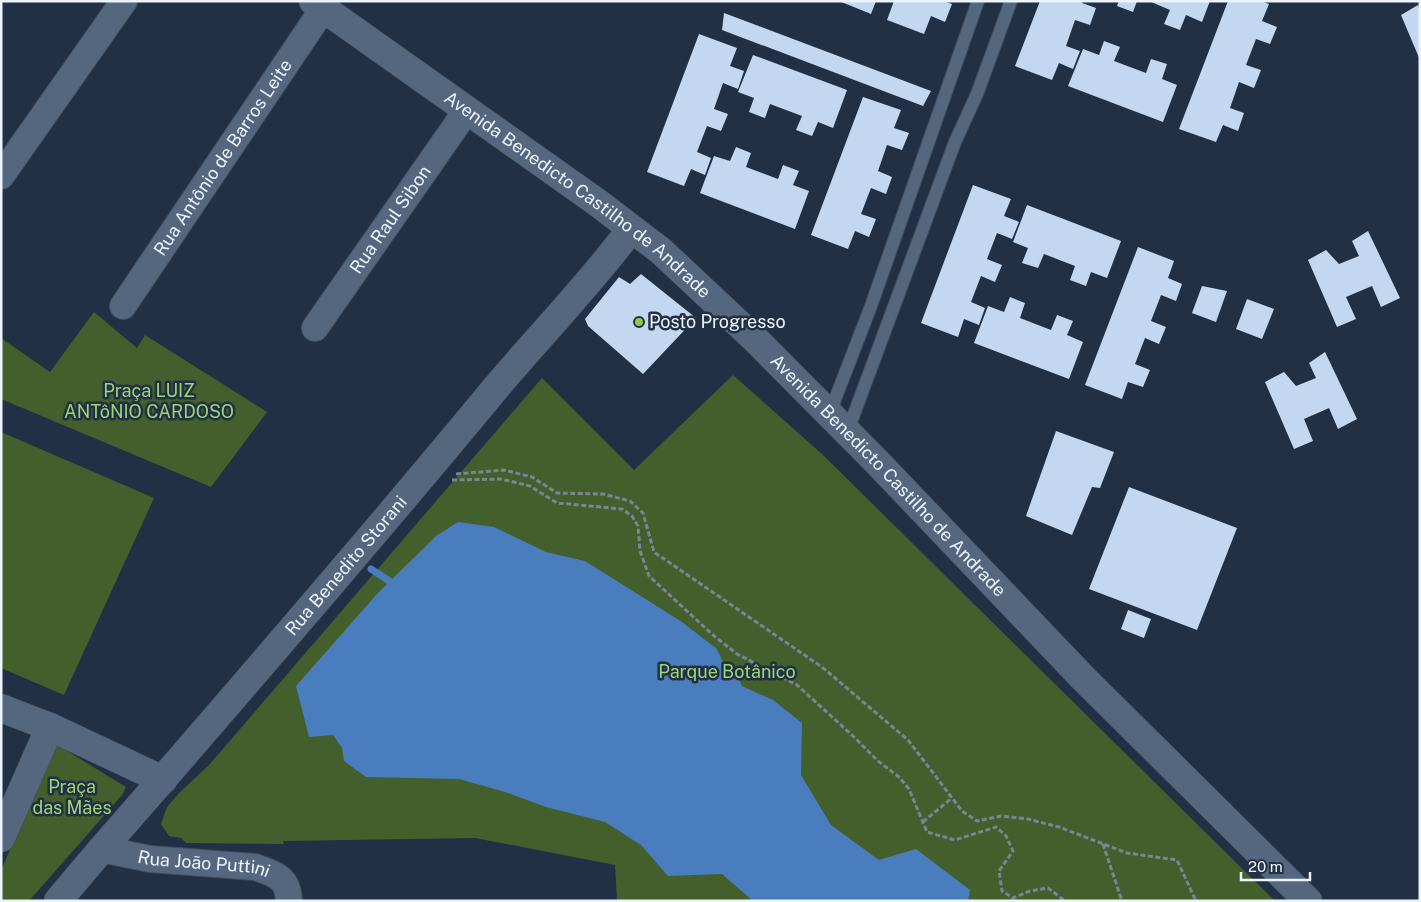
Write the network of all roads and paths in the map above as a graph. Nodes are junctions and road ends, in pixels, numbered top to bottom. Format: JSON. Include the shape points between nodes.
{"nodes":[{"id":1,"x":124,"y":1,"type":"edge"},
{"id":2,"x":978,"y":1,"type":"edge"},
{"id":3,"x":1011,"y":1,"type":"edge"},
{"id":4,"x":318,"y":5,"type":"edge"},
{"id":5,"x":467,"y":110,"type":"junction"},
{"id":6,"x":1,"y":176,"type":"edge"},
{"id":7,"x":631,"y":229,"type":"junction"},
{"id":8,"x":123,"y":306,"type":"dead end"},
{"id":9,"x":871,"y":306,"type":"junction"},
{"id":10,"x":892,"y":313,"type":"junction"},
{"id":11,"x":315,"y":328,"type":"dead end"},
{"id":12,"x":838,"y":424,"type":"junction"},
{"id":13,"x":422,"y":478,"type":"junction"},
{"id":14,"x":1,"y":708,"type":"edge"},
{"id":15,"x":50,"y":727,"type":"junction"},
{"id":16,"x":162,"y":780,"type":"junction"},
{"id":17,"x":952,"y":798,"type":"junction"},
{"id":18,"x":923,"y":822,"type":"junction"},
{"id":19,"x":1,"y":838,"type":"edge"},
{"id":20,"x":1103,"y":844,"type":"junction"},
{"id":21,"x":101,"y":849,"type":"junction"},
{"id":22,"x":58,"y":901,"type":"edge"},
{"id":23,"x":289,"y":901,"type":"edge"},
{"id":24,"x":1065,"y":901,"type":"edge"},
{"id":25,"x":1122,"y":901,"type":"edge"},
{"id":26,"x":1196,"y":901,"type":"edge"},
{"id":27,"x":1308,"y":901,"type":"edge"}],
"edges":[{"from":1,"to":6,"type":"street"},
{"from":2,"to":9,"type":"lane"},
{"from":3,"to":10,"type":"lane"},
{"from":4,"to":5,"type":"main road","name":"Avenida Benedicto Castilho de Andrade"},
{"from":4,"to":8,"type":"street","name":"Rua Antônio de Barros Leite"},
{"from":5,"to":7,"type":"main road","name":"Avenida Benedicto Castilho de Andrade"},
{"from":5,"to":11,"type":"street","name":"Rua Raul Sibon"},
{"from":7,"to":12,"type":"main road","name":"Avenida Benedicto Castilho de Andrade","via":[[694,281]]},
{"from":7,"to":13,"type":"main road","name":"Rua Benedito Storani"},
{"from":9,"to":10,"type":"lane"},
{"from":9,"to":12,"type":"lane"},
{"from":10,"to":12,"type":"lane"},
{"from":12,"to":27,"type":"main road","name":"Avenida Benedicto Castilho de Andrade","via":[[1083,678]]},
{"from":13,"to":16,"type":"main road","name":"Rua Benedito Storani"},
{"from":13,"to":17,"type":"path","via":[[504,470],[532,477],[557,493],[603,494],[630,501],[643,513],[654,552],[822,667],[908,740]]},
{"from":13,"to":18,"type":"path","via":[[501,479],[530,486],[557,503],[622,509],[638,526],[640,551],[649,576],[737,654],[797,685],[899,777],[909,789]]},
{"from":14,"to":15,"type":"main road"},
{"from":15,"to":16,"type":"main road"},
{"from":15,"to":19,"type":"main road"},
{"from":16,"to":21,"type":"main road","name":"Rua Benedito Storani"},
{"from":17,"to":18,"type":"path"},
{"from":17,"to":20,"type":"path","via":[[962,811],[977,821],[1001,816],[1028,819]]},
{"from":18,"to":24,"type":"path","via":[[927,832],[955,840],[996,827],[1006,836],[1013,851],[999,871],[1002,891],[1013,898],[1048,888]]},
{"from":20,"to":25,"type":"path"},
{"from":20,"to":26,"type":"path","via":[[1127,853],[1177,860]]},
{"from":21,"to":22,"type":"main road","name":"Rua Benedito Storani"},
{"from":21,"to":23,"type":"street","name":"Rua João Puttini","via":[[150,859],[256,867],[284,881]]}]}
